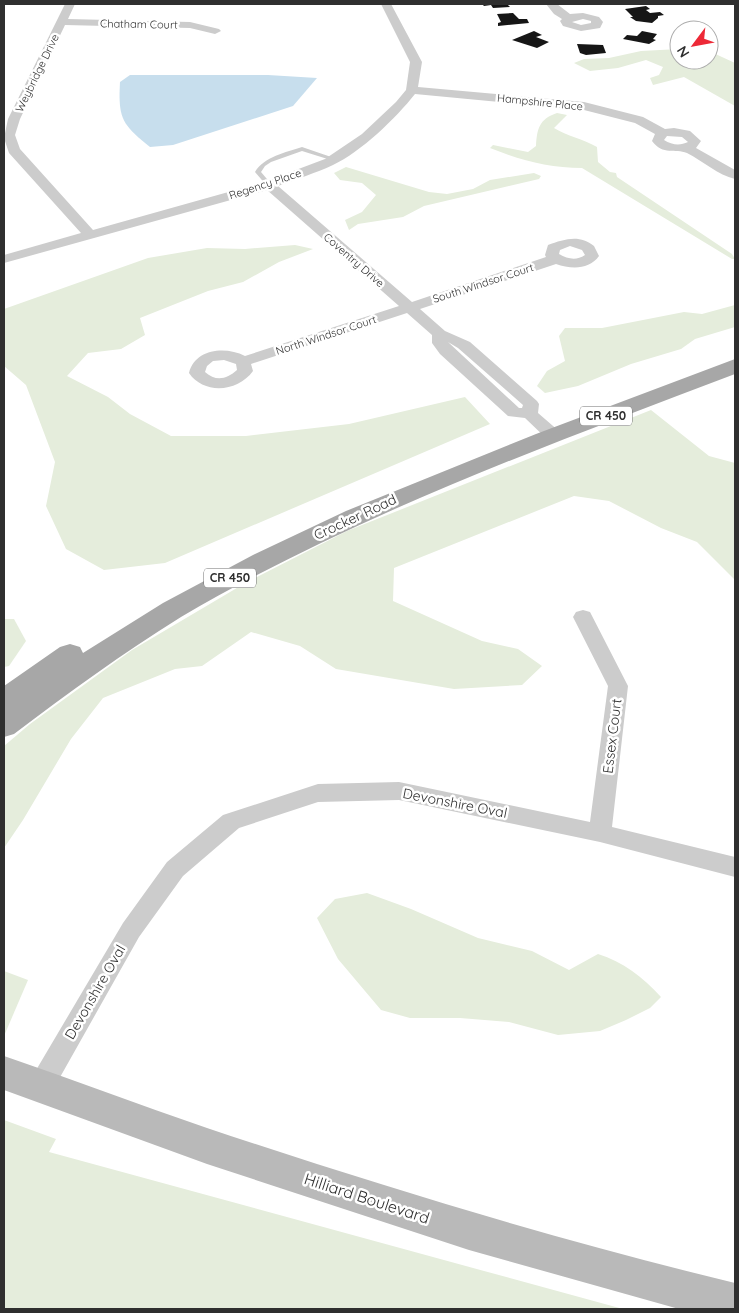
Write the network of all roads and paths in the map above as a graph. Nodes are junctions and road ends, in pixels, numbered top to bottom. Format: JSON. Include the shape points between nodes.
{"nodes":[{"id":1,"x":70,"y":4,"type":"edge"},
{"id":2,"x":386,"y":4,"type":"edge"},
{"id":3,"x":550,"y":4,"type":"edge"},
{"id":4,"x":568,"y":18,"type":"dead end"},
{"id":5,"x":62,"y":22,"type":"junction"},
{"id":6,"x":215,"y":31,"type":"dead end"},
{"id":7,"x":412,"y":90,"type":"junction"},
{"id":8,"x":334,"y":160,"type":"junction"},
{"id":9,"x":735,"y":175,"type":"edge"},
{"id":10,"x":268,"y":185,"type":"junction"},
{"id":11,"x":89,"y":234,"type":"junction"},
{"id":12,"x":4,"y":259,"type":"edge"},
{"id":13,"x":556,"y":259,"type":"dead end"},
{"id":14,"x":409,"y":307,"type":"junction"},
{"id":15,"x":735,"y":351,"type":"edge"},
{"id":16,"x":243,"y":362,"type":"dead end"},
{"id":17,"x":735,"y":366,"type":"edge"},
{"id":18,"x":542,"y":425,"type":"junction"},
{"id":19,"x":583,"y":617,"type":"dead end"},
{"id":20,"x":4,"y":700,"type":"edge"},
{"id":21,"x":4,"y":726,"type":"edge"},
{"id":22,"x":600,"y":833,"type":"junction"},
{"id":23,"x":735,"y":868,"type":"edge"},
{"id":24,"x":4,"y":1073,"type":"edge"},
{"id":25,"x":41,"y":1086,"type":"junction"},
{"id":26,"x":735,"y":1303,"type":"edge"}],
"edges":[{"from":1,"to":5,"type":"street","name":"Weybridge Drive"},
{"from":2,"to":7,"type":"street","via":[[416,62]]},
{"from":3,"to":4,"type":"street"},
{"from":5,"to":6,"type":"street","name":"Chatham Court","via":[[190,25]]},
{"from":5,"to":11,"type":"street","name":"Weybridge Drive","via":[[14,119],[10,135],[14,150]]},
{"from":7,"to":8,"type":"street","name":"Regency Place","via":[[366,137]]},
{"from":7,"to":9,"type":"street","name":"Hampshire Place","via":[[584,106],[639,120],[663,133],[691,136],[695,141],[687,148]]},
{"from":8,"to":10,"type":"street","name":"Regency Place"},
{"from":8,"to":10,"type":"lane","via":[[306,149],[291,152],[260,168],[258,172]]},
{"from":10,"to":11,"type":"street","name":"Regency Place"},
{"from":10,"to":14,"type":"street","name":"Coventry Drive"},
{"from":11,"to":12,"type":"street","name":"Regency Place"},
{"from":13,"to":14,"type":"street","name":"South Windsor Court"},
{"from":14,"to":16,"type":"street","name":"North Windsor Court"},
{"from":14,"to":18,"type":"street","name":"Coventry Drive","via":[[440,334],[440,343],[446,350],[514,412]]},
{"from":15,"to":18,"type":"main road","name":"Crocker Road"},
{"from":17,"to":18,"type":"main road","name":"Crocker Road","number":"CR 450"},
{"from":18,"to":20,"type":"main road","name":"Crocker Road","number":"CR 450","via":[[322,512],[217,565],[115,625]]},
{"from":18,"to":21,"type":"main road","name":"Crocker Road","number":"CR 450","via":[[222,582],[109,650]]},
{"from":19,"to":22,"type":"street","name":"Essex Court","via":[[618,686]]},
{"from":22,"to":23,"type":"street","name":"Devonshire Oval"},
{"from":22,"to":25,"type":"street","name":"Devonshire Oval","via":[[399,791],[318,793],[231,821],[175,869],[131,930]]},
{"from":24,"to":25,"type":"street","name":"Hilliard Boulevard"},
{"from":25,"to":26,"type":"street","name":"Hilliard Boulevard","via":[[206,1146],[381,1203],[556,1257]]}]}
